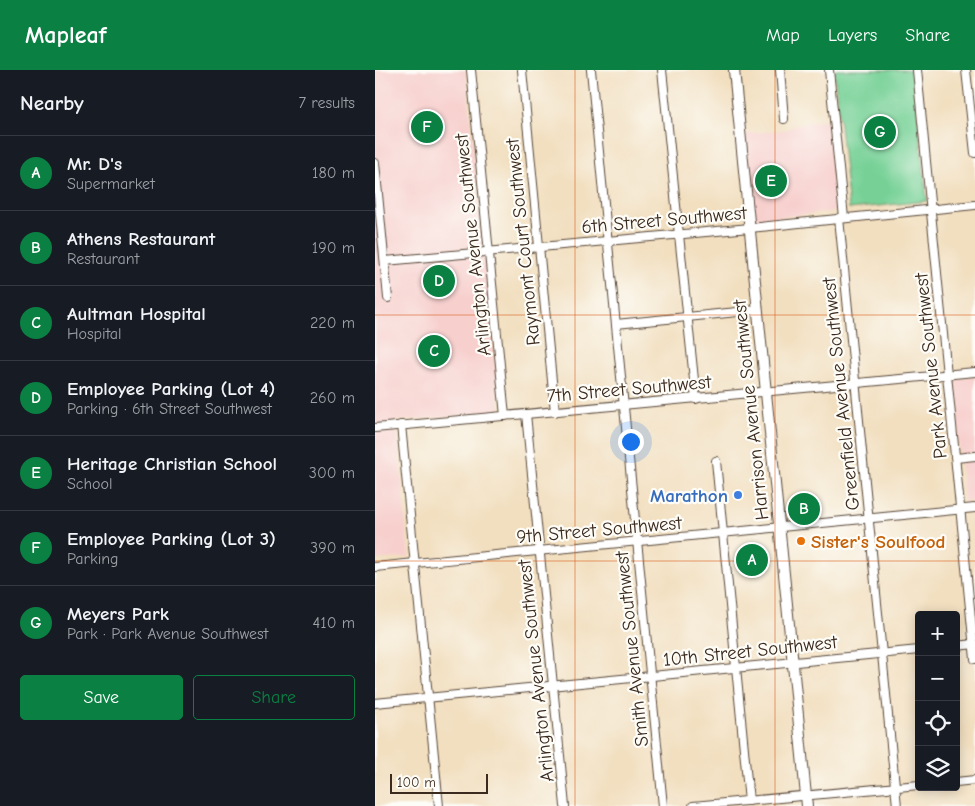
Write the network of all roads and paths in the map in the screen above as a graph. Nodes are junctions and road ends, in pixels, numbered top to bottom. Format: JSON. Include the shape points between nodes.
{"nodes":[{"id":1,"x":471,"y":70,"type":"edge"},
{"id":2,"x":522,"y":70,"type":"edge"},
{"id":3,"x":591,"y":70,"type":"edge"},
{"id":4,"x":662,"y":70,"type":"edge"},
{"id":5,"x":734,"y":70,"type":"edge"},
{"id":6,"x":780,"y":70,"type":"edge"},
{"id":7,"x":829,"y":70,"type":"edge"},
{"id":8,"x":917,"y":70,"type":"edge"},
{"id":9,"x":966,"y":70,"type":"edge"},
{"id":10,"x":784,"y":119,"type":"dead end"},
{"id":11,"x":975,"y":153,"type":"edge"},
{"id":12,"x":375,"y":163,"type":"edge"},
{"id":13,"x":975,"y":205,"type":"edge"},
{"id":14,"x":931,"y":209,"type":"junction"},
{"id":15,"x":842,"y":218,"type":"junction"},
{"id":16,"x":750,"y":228,"type":"junction"},
{"id":17,"x":679,"y":234,"type":"junction"},
{"id":18,"x":608,"y":240,"type":"junction"},
{"id":19,"x":539,"y":246,"type":"junction"},
{"id":20,"x":489,"y":251,"type":"junction"},
{"id":21,"x":385,"y":261,"type":"junction"},
{"id":22,"x":388,"y":298,"type":"dead end"},
{"id":23,"x":758,"y":310,"type":"junction"},
{"id":24,"x":688,"y":317,"type":"junction"},
{"id":25,"x":616,"y":324,"type":"junction"},
{"id":26,"x":975,"y":372,"type":"edge"},
{"id":27,"x":948,"y":374,"type":"junction"},
{"id":28,"x":856,"y":383,"type":"junction"},
{"id":29,"x":766,"y":392,"type":"junction"},
{"id":30,"x":696,"y":399,"type":"junction"},
{"id":31,"x":623,"y":405,"type":"junction"},
{"id":32,"x":555,"y":412,"type":"junction"},
{"id":33,"x":526,"y":414,"type":"junction"},
{"id":34,"x":505,"y":416,"type":"junction"},
{"id":35,"x":401,"y":425,"type":"junction"},
{"id":36,"x":375,"y":428,"type":"edge"},
{"id":37,"x":975,"y":456,"type":"edge"},
{"id":38,"x":955,"y":458,"type":"junction"},
{"id":39,"x":716,"y":461,"type":"dead end"},
{"id":40,"x":975,"y":508,"type":"edge"},
{"id":41,"x":961,"y":510,"type":"junction"},
{"id":42,"x":869,"y":519,"type":"junction"},
{"id":43,"x":779,"y":528,"type":"junction"},
{"id":44,"x":723,"y":533,"type":"junction"},
{"id":45,"x":637,"y":542,"type":"junction"},
{"id":46,"x":540,"y":551,"type":"junction"},
{"id":47,"x":414,"y":563,"type":"junction"},
{"id":48,"x":375,"y":567,"type":"edge"},
{"id":49,"x":974,"y":644,"type":"edge"},
{"id":50,"x":960,"y":646,"type":"edge"},
{"id":51,"x":915,"y":650,"type":"edge"},
{"id":52,"x":881,"y":653,"type":"junction"},
{"id":53,"x":975,"y":659,"type":"edge"},
{"id":54,"x":792,"y":662,"type":"junction"},
{"id":55,"x":736,"y":668,"type":"junction"},
{"id":56,"x":651,"y":676,"type":"junction"},
{"id":57,"x":553,"y":685,"type":"junction"},
{"id":58,"x":428,"y":698,"type":"junction"},
{"id":59,"x":375,"y":704,"type":"edge"},
{"id":60,"x":975,"y":780,"type":"edge"},
{"id":61,"x":960,"y":782,"type":"edge"},
{"id":62,"x":915,"y":786,"type":"edge"},
{"id":63,"x":895,"y":788,"type":"junction"},
{"id":64,"x":749,"y":801,"type":"junction"},
{"id":65,"x":806,"y":801,"type":"edge"},
{"id":66,"x":763,"y":803,"type":"edge"},
{"id":67,"x":439,"y":806,"type":"edge"},
{"id":68,"x":565,"y":806,"type":"edge"},
{"id":69,"x":663,"y":806,"type":"edge"},
{"id":70,"x":693,"y":806,"type":"edge"},
{"id":71,"x":703,"y":806,"type":"edge"},
{"id":72,"x":897,"y":806,"type":"edge"}],
"edges":[{"from":1,"to":20,"type":"street","name":"Arlington Avenue Southwest"},
{"from":2,"to":19,"type":"street","name":"Raymont Court Southwest"},
{"from":3,"to":18,"type":"street","name":"Smith Avenue Southwest"},
{"from":4,"to":17,"type":"street"},
{"from":5,"to":16,"type":"main road","name":"Harrison Avenue Southwest"},
{"from":6,"to":10,"type":"street"},
{"from":7,"to":15,"type":"street","name":"Greenfield Avenue Southwest"},
{"from":8,"to":14,"type":"street","name":"Park Avenue Southwest"},
{"from":9,"to":11,"type":"street"},
{"from":12,"to":21,"type":"street"},
{"from":13,"to":14,"type":"street","name":"6th Street Southwest"},
{"from":14,"to":15,"type":"street","name":"6th Street Southwest"},
{"from":14,"to":27,"type":"street","name":"Park Avenue Southwest"},
{"from":15,"to":16,"type":"street","name":"6th Street Southwest"},
{"from":15,"to":28,"type":"street","name":"Greenfield Avenue Southwest"},
{"from":16,"to":17,"type":"street","name":"6th Street Southwest"},
{"from":16,"to":23,"type":"main road","name":"Harrison Avenue Southwest"},
{"from":17,"to":18,"type":"street","name":"6th Street Southwest"},
{"from":17,"to":24,"type":"street"},
{"from":18,"to":19,"type":"street","name":"6th Street Southwest"},
{"from":18,"to":25,"type":"street","name":"Smith Avenue Southwest"},
{"from":19,"to":20,"type":"street","name":"6th Street Southwest"},
{"from":19,"to":32,"type":"street","name":"Raymont Court Southwest"},
{"from":20,"to":21,"type":"street","name":"6th Street Southwest"},
{"from":20,"to":34,"type":"street","name":"Arlington Avenue Southwest"},
{"from":21,"to":22,"type":"street"},
{"from":23,"to":24,"type":"street"},
{"from":23,"to":29,"type":"main road","name":"Harrison Avenue Southwest"},
{"from":24,"to":25,"type":"street"},
{"from":24,"to":30,"type":"street"},
{"from":25,"to":31,"type":"street","name":"Smith Avenue Southwest"},
{"from":26,"to":27,"type":"street","name":"7th Street Southwest"},
{"from":27,"to":28,"type":"street","name":"7th Street Southwest"},
{"from":27,"to":38,"type":"street","name":"Park Avenue Southwest"},
{"from":28,"to":29,"type":"street","name":"7th Street Southwest"},
{"from":28,"to":42,"type":"street","name":"Greenfield Avenue Southwest"},
{"from":29,"to":30,"type":"street","name":"7th Street Southwest"},
{"from":29,"to":43,"type":"main road","name":"Harrison Avenue Southwest"},
{"from":30,"to":31,"type":"street","name":"7th Street Southwest"},
{"from":31,"to":32,"type":"street","name":"7th Street Southwest"},
{"from":31,"to":45,"type":"street","name":"Smith Avenue Southwest"},
{"from":32,"to":33,"type":"street","name":"7th Street Southwest"},
{"from":33,"to":34,"type":"street","name":"7th Street Southwest"},
{"from":33,"to":46,"type":"street","name":"Arlington Avenue Southwest"},
{"from":34,"to":35,"type":"street","name":"7th Street Southwest"},
{"from":35,"to":36,"type":"street","name":"7th Street Southwest"},
{"from":35,"to":47,"type":"street"},
{"from":37,"to":38,"type":"street"},
{"from":38,"to":41,"type":"street","name":"Park Avenue Southwest"},
{"from":39,"to":44,"type":"street"},
{"from":40,"to":41,"type":"street","name":"9th Street Southwest"},
{"from":41,"to":42,"type":"street","name":"9th Street Southwest"},
{"from":41,"to":49,"type":"street","name":"Park Avenue Southwest"},
{"from":42,"to":43,"type":"street","name":"9th Street Southwest"},
{"from":42,"to":52,"type":"street","name":"Greenfield Avenue Southwest"},
{"from":43,"to":44,"type":"street","name":"9th Street Southwest"},
{"from":43,"to":54,"type":"main road","name":"Harrison Avenue Southwest"},
{"from":44,"to":45,"type":"street","name":"9th Street Southwest"},
{"from":44,"to":55,"type":"street"},
{"from":45,"to":46,"type":"street","name":"9th Street Southwest"},
{"from":45,"to":56,"type":"street","name":"Smith Avenue Southwest"},
{"from":46,"to":47,"type":"street","name":"9th Street Southwest"},
{"from":46,"to":57,"type":"street","name":"Arlington Avenue Southwest"},
{"from":47,"to":48,"type":"street","name":"9th Street Southwest"},
{"from":47,"to":58,"type":"street"},
{"from":49,"to":50,"type":"street"},
{"from":49,"to":53,"type":"street","name":"Park Avenue Southwest"},
{"from":51,"to":52,"type":"street","name":"10th Street Southwest"},
{"from":52,"to":54,"type":"street","name":"10th Street Southwest"},
{"from":52,"to":63,"type":"street","name":"Greenfield Avenue Southwest"},
{"from":54,"to":55,"type":"street","name":"10th Street Southwest"},
{"from":54,"to":65,"type":"main road","name":"Harrison Avenue Southwest"},
{"from":55,"to":56,"type":"street","name":"10th Street Southwest"},
{"from":55,"to":64,"type":"street"},
{"from":56,"to":57,"type":"street","name":"10th Street Southwest"},
{"from":56,"to":69,"type":"street","name":"Smith Avenue Southwest"},
{"from":57,"to":58,"type":"street","name":"10th Street Southwest"},
{"from":57,"to":68,"type":"street","name":"Arlington Avenue Southwest"},
{"from":58,"to":59,"type":"street","name":"10th Street Southwest"},
{"from":58,"to":67,"type":"street"},
{"from":60,"to":61,"type":"street"},
{"from":62,"to":63,"type":"street"},
{"from":63,"to":65,"type":"street"},
{"from":63,"to":72,"type":"street","name":"Greenfield Avenue Southwest"},
{"from":64,"to":66,"type":"street"},
{"from":64,"to":71,"type":"street"},
{"from":65,"to":66,"type":"street"},
{"from":70,"to":71,"type":"street"}]}
